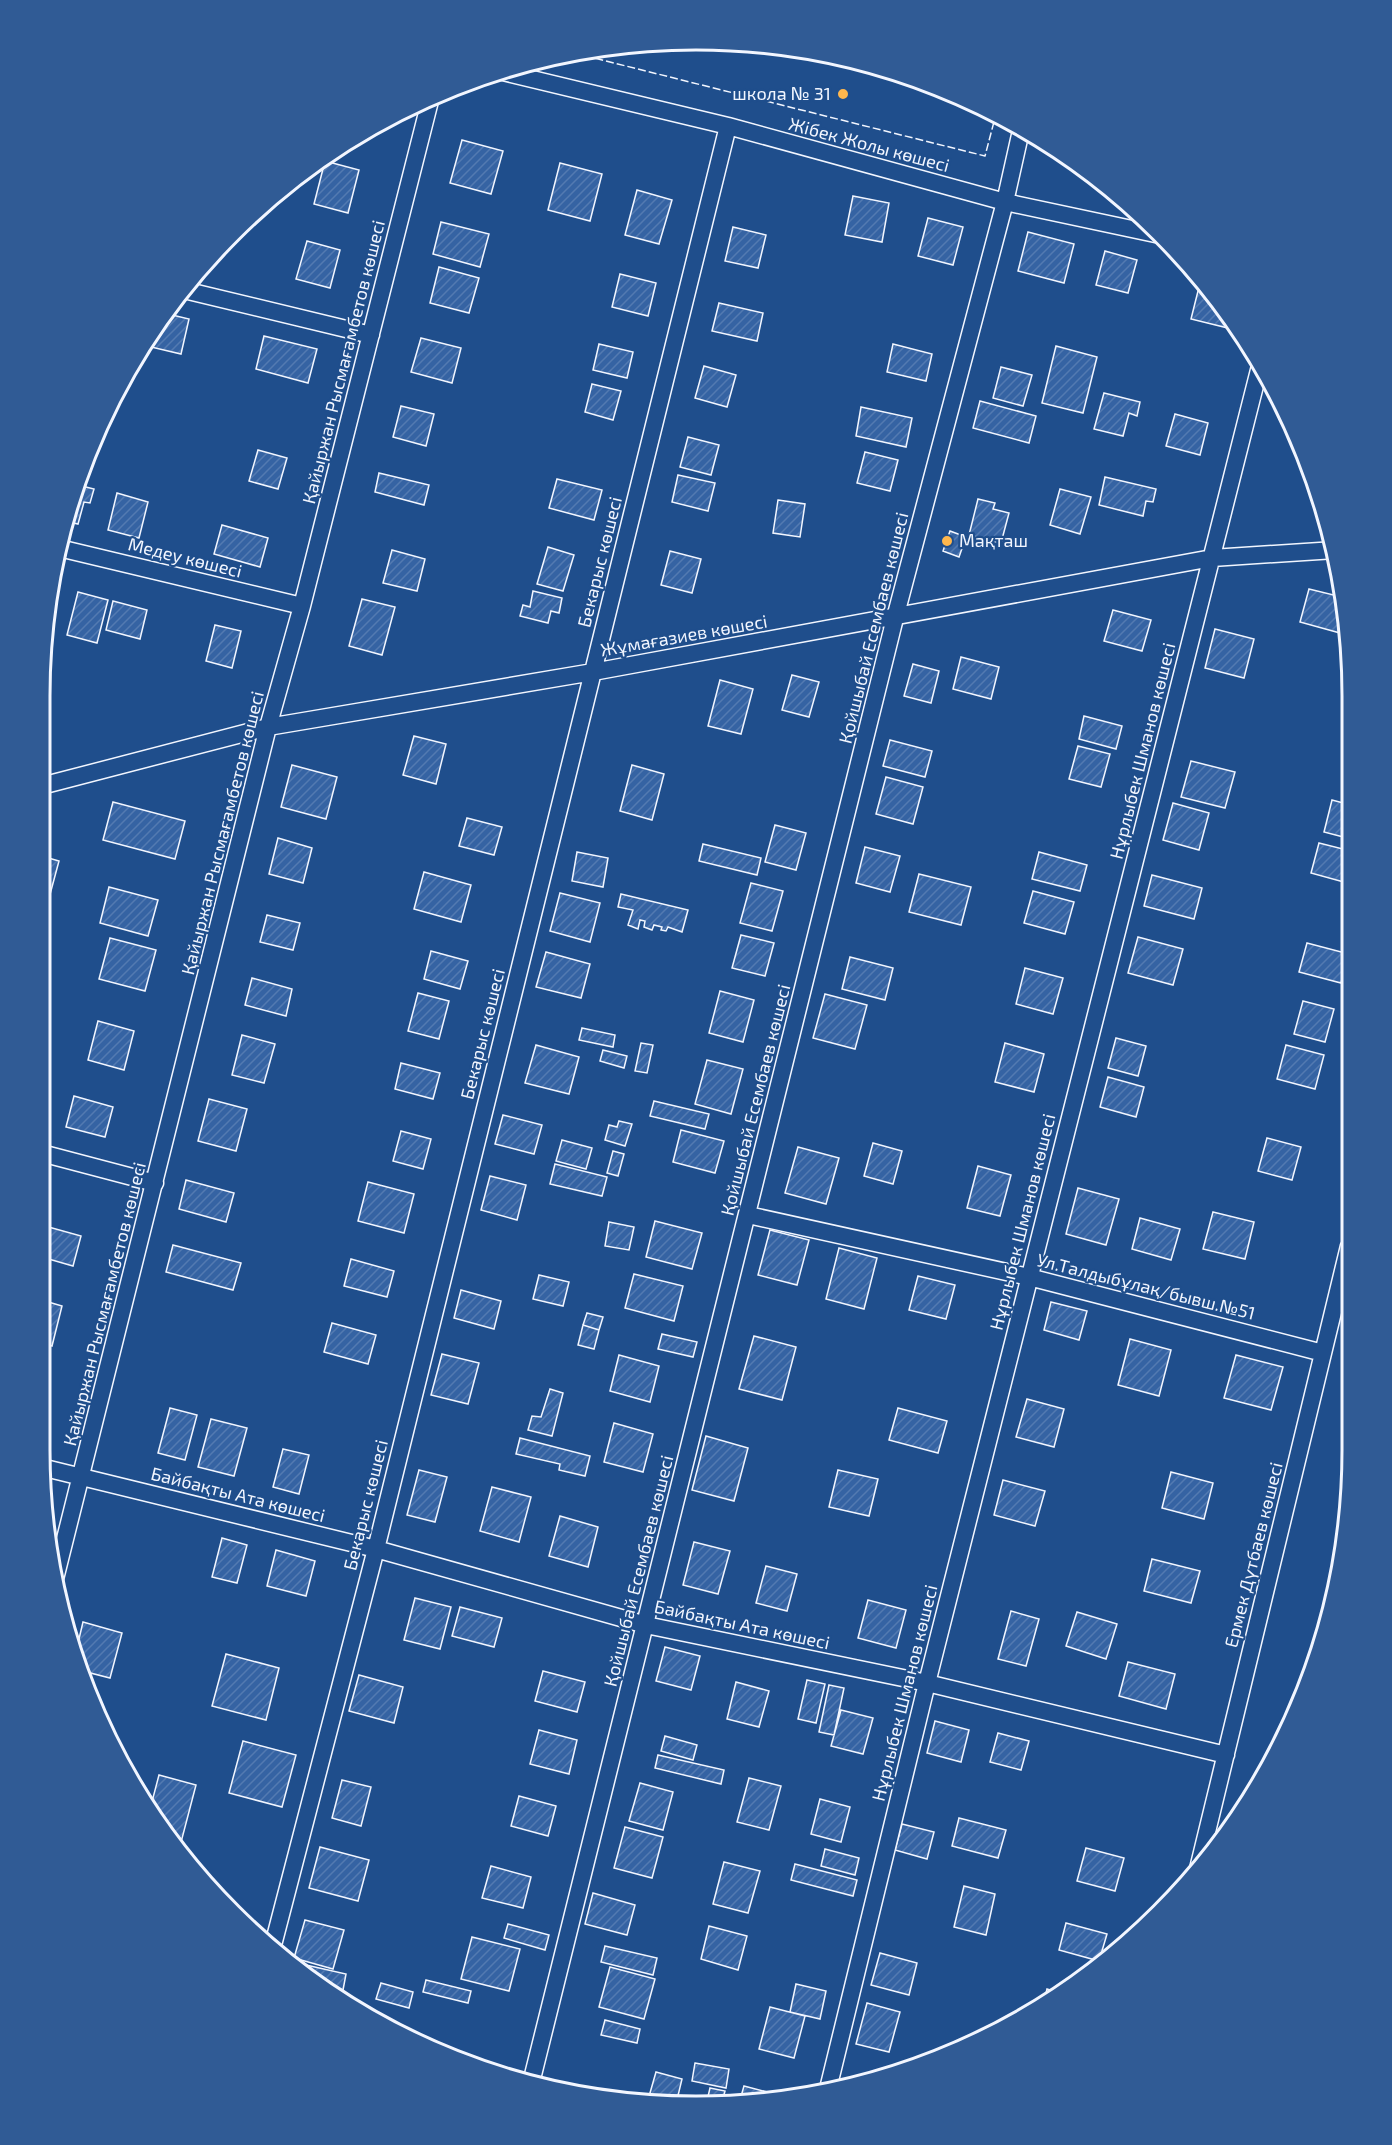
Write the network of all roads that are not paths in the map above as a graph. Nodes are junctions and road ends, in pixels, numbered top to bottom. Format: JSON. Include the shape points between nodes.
{"nodes":[{"id":1,"x":518,"y":75,"type":"edge"},
{"id":2,"x":428,"y":108,"type":"edge"},
{"id":3,"x":728,"y":126,"type":"junction"},
{"id":4,"x":1020,"y":136,"type":"edge"},
{"id":5,"x":1005,"y":202,"type":"junction"},
{"id":6,"x":1145,"y":232,"type":"edge"},
{"id":7,"x":192,"y":292,"type":"edge"},
{"id":8,"x":371,"y":335,"type":"junction"},
{"id":9,"x":1258,"y":376,"type":"edge"},
{"id":10,"x":67,"y":550,"type":"edge"},
{"id":11,"x":1325,"y":551,"type":"edge"},
{"id":12,"x":1212,"y":558,"type":"junction"},
{"id":13,"x":302,"y":606,"type":"junction"},
{"id":14,"x":896,"y":618,"type":"junction"},
{"id":15,"x":593,"y":672,"type":"junction"},
{"id":16,"x":268,"y":727,"type":"junction"},
{"id":17,"x":50,"y":784,"type":"edge"},
{"id":18,"x":50,"y":1155,"type":"edge"},
{"id":19,"x":155,"y":1183,"type":"junction"},
{"id":20,"x":748,"y":1215,"type":"junction"},
{"id":21,"x":1342,"y":1275,"type":"edge"},
{"id":22,"x":1029,"y":1277,"type":"junction"},
{"id":23,"x":1323,"y":1353,"type":"junction"},
{"id":24,"x":50,"y":1469,"type":"edge"},
{"id":25,"x":81,"y":1477,"type":"junction"},
{"id":26,"x":376,"y":1549,"type":"junction"},
{"id":27,"x":60,"y":1561,"type":"edge"},
{"id":28,"x":646,"y":1625,"type":"junction"},
{"id":29,"x":927,"y":1683,"type":"junction"},
{"id":30,"x":1226,"y":1755,"type":"junction"},
{"id":31,"x":1202,"y":1851,"type":"edge"},
{"id":32,"x":275,"y":1939,"type":"edge"},
{"id":33,"x":533,"y":2074,"type":"edge"},
{"id":34,"x":830,"y":2081,"type":"edge"}],
"edges":[{"from":1,"to":3,"type":"street","name":"Жібек Жолы көшесі"},
{"from":2,"to":8,"type":"street","name":"Қайыржан Рысмағамбетов көшесі"},
{"from":3,"to":5,"type":"street","name":"Жібек Жолы көшесі"},
{"from":3,"to":15,"type":"street","name":"Бекарыс көшесі"},
{"from":4,"to":5,"type":"street","name":"Қойшыбай Есембаев көшесі"},
{"from":5,"to":6,"type":"street","name":"Жібек Жолы көшесі"},
{"from":5,"to":14,"type":"street","name":"Қойшыбай Есембаев көшесі"},
{"from":7,"to":8,"type":"street"},
{"from":8,"to":13,"type":"street","name":"Қайыржан Рысмағамбетов көшесі"},
{"from":9,"to":12,"type":"street","name":"Нұрлыбек Шманов көшесі"},
{"from":10,"to":13,"type":"street","name":"Медеу көшесі"},
{"from":11,"to":12,"type":"street","name":"Жұмағазиев көшесі"},
{"from":12,"to":14,"type":"street","name":"Жұмағазиев көшесі"},
{"from":12,"to":22,"type":"street","name":"Нұрлыбек Шманов көшесі"},
{"from":13,"to":16,"type":"street","name":"Қайыржан Рысмағамбетов көшесі"},
{"from":14,"to":15,"type":"street","name":"Жұмағазиев көшесі"},
{"from":14,"to":20,"type":"street","name":"Қойшыбай Есембаев көшесі"},
{"from":15,"to":16,"type":"street","name":"Жұмағазиев көшесі"},
{"from":15,"to":26,"type":"street","name":"Бекарыс көшесі"},
{"from":16,"to":17,"type":"street","name":"Жұмағазиев көшесі"},
{"from":16,"to":19,"type":"street","name":"Қайыржан Рысмағамбетов көшесі"},
{"from":18,"to":19,"type":"street"},
{"from":19,"to":25,"type":"street","name":"Қайыржан Рысмағамбетов көшесі"},
{"from":20,"to":22,"type":"street","name":"Ул.Талдыбұлақ/бывш.№51"},
{"from":20,"to":28,"type":"street","name":"Қойшыбай Есембаев көшесі"},
{"from":21,"to":23,"type":"street","name":"Ермек Дүтбаев көшесi"},
{"from":22,"to":23,"type":"street","name":"Ул.Талдыбұлақ/бывш.№51"},
{"from":22,"to":29,"type":"street","name":"Нұрлыбек Шманов көшесі"},
{"from":23,"to":30,"type":"street","name":"Ермек Дүтбаев көшесi"},
{"from":24,"to":25,"type":"street","name":"Байбақты Ата көшесі"},
{"from":25,"to":26,"type":"street","name":"Байбақты Ата көшесі"},
{"from":25,"to":27,"type":"street","name":"Қайыржан Рысмағамбетов көшесі"},
{"from":26,"to":28,"type":"street","name":"Байбақты Ата көшесі"},
{"from":26,"to":32,"type":"street","name":"Бекарыс көшесі"},
{"from":28,"to":29,"type":"street","name":"Байбақты Ата көшесі"},
{"from":28,"to":33,"type":"street","name":"Қойшыбай Есембаев көшесі"},
{"from":29,"to":30,"type":"street","name":"Байбақты Ата көшесі"},
{"from":29,"to":34,"type":"street","name":"Нұрлыбек Шманов көшесі"},
{"from":30,"to":31,"type":"street","name":"Ермек Дүтбаев көшесi"}]}
